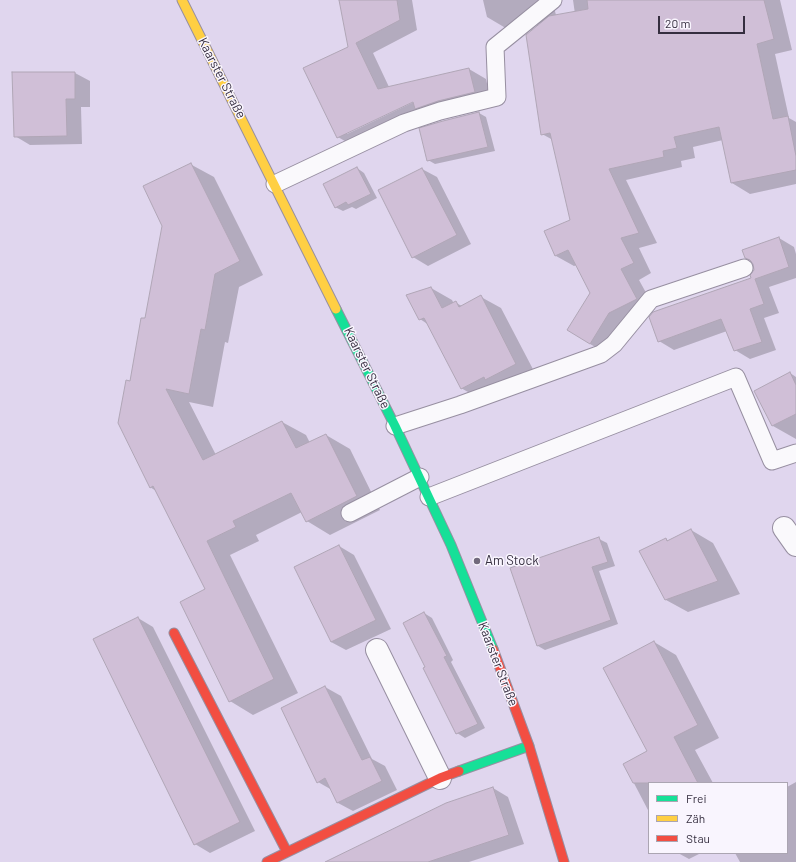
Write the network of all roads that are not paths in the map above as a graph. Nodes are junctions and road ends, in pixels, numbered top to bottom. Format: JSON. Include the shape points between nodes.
{"nodes":[{"id":1,"x":182,"y":0,"type":"edge"},
{"id":2,"x":553,"y":0,"type":"edge"},
{"id":3,"x":275,"y":184,"type":"junction"},
{"id":4,"x":744,"y":268,"type":"dead end"},
{"id":5,"x":395,"y":426,"type":"junction"},
{"id":6,"x":796,"y":453,"type":"edge"},
{"id":7,"x":420,"y":478,"type":"junction"},
{"id":8,"x":429,"y":497,"type":"junction"},
{"id":9,"x":350,"y":513,"type":"dead end"},
{"id":10,"x":174,"y":633,"type":"dead end"},
{"id":11,"x":377,"y":650,"type":"dead end"},
{"id":12,"x":529,"y":746,"type":"junction"},
{"id":13,"x":440,"y":778,"type":"junction"},
{"id":14,"x":287,"y":852,"type":"junction"},
{"id":15,"x":267,"y":862,"type":"edge"},
{"id":16,"x":564,"y":862,"type":"edge"}],
"edges":[{"from":1,"to":3,"type":"main road","name":"Kaarster Straße"},
{"from":2,"to":3,"type":"lane","via":[[495,47],[497,97],[404,122]]},
{"from":3,"to":5,"type":"main road","name":"Kaarster Straße"},
{"from":4,"to":5,"type":"lane","via":[[651,299],[614,344],[601,354]]},
{"from":5,"to":7,"type":"main road","name":"Kaarster Straße"},
{"from":6,"to":8,"type":"lane","via":[[772,461],[736,377]]},
{"from":7,"to":8,"type":"main road","name":"Kaarster Straße"},
{"from":7,"to":9,"type":"lane"},
{"from":8,"to":12,"type":"main road","name":"Kaarster Straße","via":[[492,645]]},
{"from":10,"to":14,"type":"main road"},
{"from":11,"to":13,"type":"street"},
{"from":12,"to":13,"type":"main road"},
{"from":12,"to":16,"type":"main road","name":"Kaarster Straße"},
{"from":13,"to":14,"type":"main road"},
{"from":14,"to":15,"type":"main road"}]}
